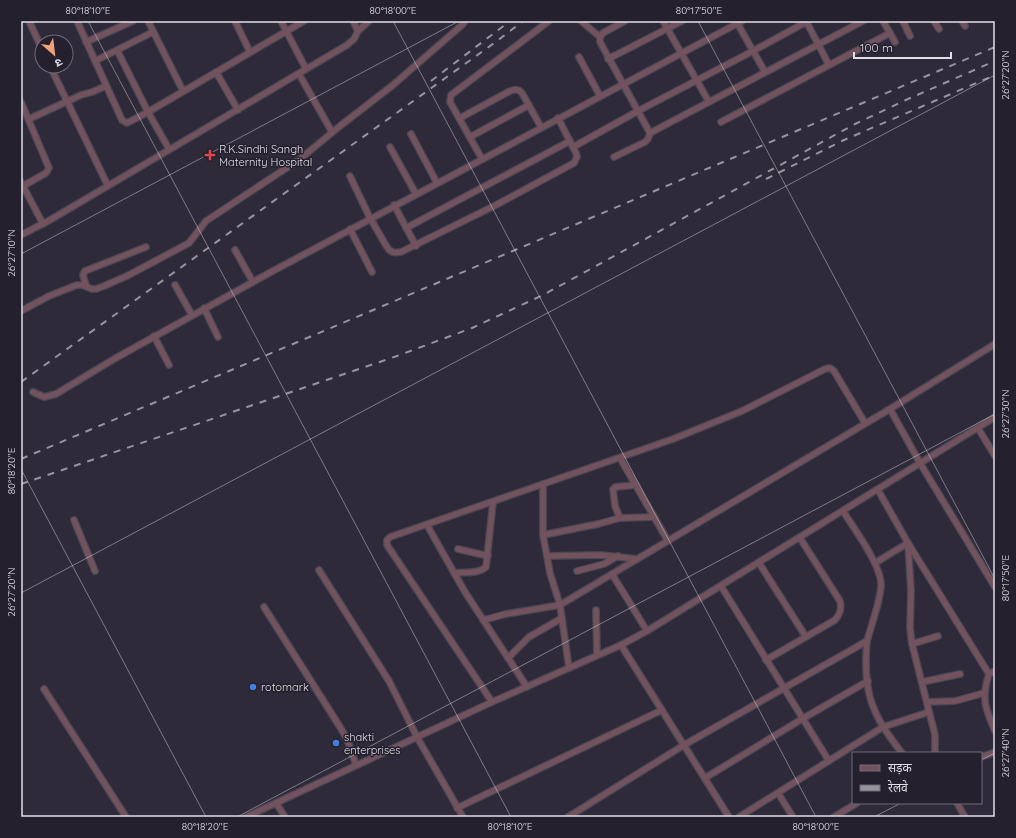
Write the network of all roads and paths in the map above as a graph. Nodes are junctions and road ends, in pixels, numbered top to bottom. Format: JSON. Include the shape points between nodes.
{"nodes":[{"id":1,"x":29,"y":21,"type":"edge"},
{"id":2,"x":133,"y":21,"type":"edge"},
{"id":3,"x":148,"y":21,"type":"edge"},
{"id":4,"x":235,"y":21,"type":"edge"},
{"id":5,"x":281,"y":21,"type":"edge"},
{"id":6,"x":304,"y":21,"type":"edge"},
{"id":7,"x":353,"y":21,"type":"edge"},
{"id":8,"x":369,"y":21,"type":"edge"},
{"id":9,"x":465,"y":21,"type":"edge"},
{"id":10,"x":549,"y":21,"type":"edge"},
{"id":11,"x":581,"y":21,"type":"edge"},
{"id":12,"x":625,"y":21,"type":"edge"},
{"id":13,"x":663,"y":21,"type":"edge"},
{"id":14,"x":682,"y":21,"type":"edge"},
{"id":15,"x":807,"y":21,"type":"edge"},
{"id":16,"x":863,"y":21,"type":"edge"},
{"id":17,"x":883,"y":21,"type":"edge"},
{"id":18,"x":903,"y":21,"type":"edge"},
{"id":19,"x":934,"y":21,"type":"edge"},
{"id":20,"x":79,"y":22,"type":"edge"},
{"id":21,"x":739,"y":22,"type":"edge"},
{"id":22,"x":667,"y":28,"type":"junction"},
{"id":23,"x":938,"y":29,"type":"dead end"},
{"id":24,"x":286,"y":31,"type":"junction"},
{"id":25,"x":358,"y":31,"type":"junction"},
{"id":26,"x":153,"y":32,"type":"junction"},
{"id":27,"x":890,"y":33,"type":"junction"},
{"id":28,"x":35,"y":34,"type":"edge"},
{"id":29,"x":910,"y":36,"type":"dead end"},
{"id":30,"x":600,"y":37,"type":"junction"},
{"id":31,"x":86,"y":42,"type":"junction"},
{"id":32,"x":895,"y":42,"type":"dead end"},
{"id":33,"x":819,"y":44,"type":"junction"},
{"id":34,"x":117,"y":50,"type":"junction"},
{"id":35,"x":753,"y":51,"type":"junction"},
{"id":36,"x":250,"y":52,"type":"junction"},
{"id":37,"x":681,"y":53,"type":"junction"},
{"id":38,"x":579,"y":57,"type":"dead end"},
{"id":39,"x":608,"y":59,"type":"junction"},
{"id":40,"x":94,"y":61,"type":"junction"},
{"id":41,"x":829,"y":65,"type":"junction"},
{"id":42,"x":306,"y":69,"type":"junction"},
{"id":43,"x":216,"y":72,"type":"junction"},
{"id":44,"x":765,"y":72,"type":"junction"},
{"id":45,"x":54,"y":74,"type":"edge"},
{"id":46,"x":299,"y":74,"type":"junction"},
{"id":47,"x":697,"y":81,"type":"junction"},
{"id":48,"x":623,"y":84,"type":"junction"},
{"id":49,"x":106,"y":86,"type":"junction"},
{"id":50,"x":183,"y":91,"type":"junction"},
{"id":51,"x":600,"y":96,"type":"junction"},
{"id":52,"x":66,"y":101,"type":"junction"},
{"id":53,"x":21,"y":102,"type":"edge"},
{"id":54,"x":709,"y":102,"type":"junction"},
{"id":55,"x":529,"y":105,"type":"junction"},
{"id":56,"x":238,"y":110,"type":"junction"},
{"id":57,"x":638,"y":111,"type":"junction"},
{"id":58,"x":148,"y":112,"type":"junction"},
{"id":59,"x":460,"y":118,"type":"junction"},
{"id":60,"x":558,"y":118,"type":"junction"},
{"id":61,"x":29,"y":119,"type":"junction"},
{"id":62,"x":721,"y":122,"type":"dead end"},
{"id":63,"x":541,"y":127,"type":"junction"},
{"id":64,"x":332,"y":132,"type":"junction"},
{"id":65,"x":650,"y":133,"type":"junction"},
{"id":66,"x":411,"y":134,"type":"dead end"},
{"id":67,"x":470,"y":137,"type":"junction"},
{"id":68,"x":570,"y":141,"type":"junction"},
{"id":69,"x":390,"y":147,"type":"dead end"},
{"id":70,"x":573,"y":147,"type":"junction"},
{"id":71,"x":169,"y":149,"type":"junction"},
{"id":72,"x":614,"y":157,"type":"dead end"},
{"id":73,"x":482,"y":158,"type":"junction"},
{"id":74,"x":350,"y":176,"type":"dead end"},
{"id":75,"x":437,"y":183,"type":"junction"},
{"id":76,"x":22,"y":185,"type":"edge"},
{"id":77,"x":108,"y":186,"type":"junction"},
{"id":78,"x":416,"y":194,"type":"junction"},
{"id":79,"x":394,"y":205,"type":"junction"},
{"id":80,"x":370,"y":218,"type":"junction"},
{"id":81,"x":43,"y":224,"type":"junction"},
{"id":82,"x":406,"y":228,"type":"junction"},
{"id":83,"x":350,"y":229,"type":"junction"},
{"id":84,"x":21,"y":235,"type":"edge"},
{"id":85,"x":416,"y":246,"type":"junction"},
{"id":86,"x":146,"y":247,"type":"dead end"},
{"id":87,"x":236,"y":250,"type":"dead end"},
{"id":88,"x":372,"y":272,"type":"dead end"},
{"id":89,"x":253,"y":282,"type":"junction"},
{"id":90,"x":175,"y":285,"type":"dead end"},
{"id":91,"x":86,"y":286,"type":"junction"},
{"id":92,"x":204,"y":308,"type":"junction"},
{"id":93,"x":21,"y":310,"type":"edge"},
{"id":94,"x":192,"y":315,"type":"junction"},
{"id":95,"x":154,"y":336,"type":"junction"},
{"id":96,"x":218,"y":337,"type":"dead end"},
{"id":97,"x":995,"y":344,"type":"edge"},
{"id":98,"x":169,"y":365,"type":"dead end"},
{"id":99,"x":33,"y":392,"type":"dead end"},
{"id":100,"x":890,"y":409,"type":"junction"},
{"id":101,"x":995,"y":417,"type":"edge"},
{"id":102,"x":865,"y":423,"type":"junction"},
{"id":103,"x":978,"y":428,"type":"junction"},
{"id":104,"x":995,"y":456,"type":"edge"},
{"id":105,"x":620,"y":458,"type":"junction"},
{"id":106,"x":920,"y":463,"type":"junction"},
{"id":107,"x":543,"y":484,"type":"junction"},
{"id":108,"x":636,"y":485,"type":"junction"},
{"id":109,"x":878,"y":490,"type":"junction"},
{"id":110,"x":493,"y":502,"type":"junction"},
{"id":111,"x":843,"y":511,"type":"junction"},
{"id":112,"x":620,"y":518,"type":"junction"},
{"id":113,"x":654,"y":518,"type":"junction"},
{"id":114,"x":74,"y":520,"type":"dead end"},
{"id":115,"x":427,"y":525,"type":"junction"},
{"id":116,"x":543,"y":535,"type":"junction"},
{"id":117,"x":800,"y":538,"type":"junction"},
{"id":118,"x":668,"y":541,"type":"junction"},
{"id":119,"x":908,"y":543,"type":"junction"},
{"id":120,"x":458,"y":549,"type":"dead end"},
{"id":121,"x":488,"y":556,"type":"junction"},
{"id":122,"x":547,"y":556,"type":"junction"},
{"id":123,"x":618,"y":556,"type":"junction"},
{"id":124,"x":637,"y":559,"type":"junction"},
{"id":125,"x":759,"y":563,"type":"junction"},
{"id":126,"x":875,"y":563,"type":"junction"},
{"id":127,"x":319,"y":570,"type":"dead end"},
{"id":128,"x":95,"y":571,"type":"dead end"},
{"id":129,"x":577,"y":571,"type":"dead end"},
{"id":130,"x":454,"y":573,"type":"junction"},
{"id":131,"x":612,"y":574,"type":"junction"},
{"id":132,"x":721,"y":586,"type":"junction"},
{"id":133,"x":995,"y":587,"type":"edge"},
{"id":134,"x":560,"y":605,"type":"junction"},
{"id":135,"x":264,"y":607,"type":"dead end"},
{"id":136,"x":596,"y":610,"type":"dead end"},
{"id":137,"x":562,"y":618,"type":"junction"},
{"id":138,"x":483,"y":620,"type":"junction"},
{"id":139,"x":647,"y":631,"type":"junction"},
{"id":140,"x":938,"y":636,"type":"dead end"},
{"id":141,"x":806,"y":637,"type":"junction"},
{"id":142,"x":867,"y":641,"type":"junction"},
{"id":143,"x":912,"y":644,"type":"junction"},
{"id":144,"x":621,"y":645,"type":"junction"},
{"id":145,"x":597,"y":655,"type":"junction"},
{"id":146,"x":508,"y":658,"type":"junction"},
{"id":147,"x":766,"y":660,"type":"junction"},
{"id":148,"x":569,"y":668,"type":"junction"},
{"id":149,"x":995,"y":671,"type":"edge"},
{"id":150,"x":960,"y":674,"type":"dead end"},
{"id":151,"x":988,"y":674,"type":"junction"},
{"id":152,"x":868,"y":681,"type":"junction"},
{"id":153,"x":922,"y":682,"type":"junction"},
{"id":154,"x":526,"y":687,"type":"junction"},
{"id":155,"x":783,"y":688,"type":"junction"},
{"id":156,"x":44,"y":689,"type":"dead end"},
{"id":157,"x":984,"y":693,"type":"junction"},
{"id":158,"x":492,"y":702,"type":"junction"},
{"id":159,"x":927,"y":702,"type":"junction"},
{"id":160,"x":662,"y":710,"type":"junction"},
{"id":161,"x":929,"y":712,"type":"junction"},
{"id":162,"x":802,"y":719,"type":"junction"},
{"id":163,"x":883,"y":727,"type":"junction"},
{"id":164,"x":995,"y":731,"type":"edge"},
{"id":165,"x":418,"y":737,"type":"junction"},
{"id":166,"x":684,"y":745,"type":"junction"},
{"id":167,"x":901,"y":752,"type":"edge"},
{"id":168,"x":934,"y":752,"type":"edge"},
{"id":169,"x":995,"y":752,"type":"edge"},
{"id":170,"x":982,"y":757,"type":"edge"},
{"id":171,"x":829,"y":761,"type":"junction"},
{"id":172,"x":356,"y":766,"type":"junction"},
{"id":173,"x":705,"y":778,"type":"junction"},
{"id":174,"x":778,"y":793,"type":"junction"},
{"id":175,"x":276,"y":803,"type":"junction"},
{"id":176,"x":855,"y":804,"type":"edge"},
{"id":177,"x":958,"y":804,"type":"edge"},
{"id":178,"x":457,"y":808,"type":"junction"},
{"id":179,"x":126,"y":817,"type":"edge"},
{"id":180,"x":246,"y":817,"type":"edge"},
{"id":181,"x":285,"y":817,"type":"edge"},
{"id":182,"x":463,"y":817,"type":"edge"},
{"id":183,"x":568,"y":817,"type":"edge"},
{"id":184,"x":729,"y":817,"type":"edge"},
{"id":185,"x":739,"y":817,"type":"edge"},
{"id":186,"x":793,"y":817,"type":"edge"},
{"id":187,"x":834,"y":817,"type":"edge"},
{"id":188,"x":965,"y":817,"type":"edge"}],
"edges":[{"from":1,"to":28,"type":"street"},
{"from":2,"to":31,"type":"street"},
{"from":3,"to":26,"type":"street"},
{"from":4,"to":36,"type":"street"},
{"from":5,"to":24,"type":"street"},
{"from":6,"to":24,"type":"street"},
{"from":7,"to":25,"type":"street"},
{"from":8,"to":25,"type":"street"},
{"from":9,"to":64,"type":"street","via":[[393,85]]},
{"from":10,"to":59,"type":"street","via":[[451,95],[450,102]]},
{"from":11,"to":30,"type":"street"},
{"from":12,"to":30,"type":"street"},
{"from":13,"to":22,"type":"street"},
{"from":14,"to":22,"type":"street"},
{"from":15,"to":33,"type":"street"},
{"from":15,"to":35,"type":"street"},
{"from":16,"to":33,"type":"street"},
{"from":17,"to":27,"type":"street"},
{"from":18,"to":29,"type":"street"},
{"from":19,"to":23,"type":"street"},
{"from":20,"to":31,"type":"street"},
{"from":21,"to":35,"type":"street"},
{"from":21,"to":37,"type":"street"},
{"from":22,"to":37,"type":"street"},
{"from":22,"to":39,"type":"street"},
{"from":24,"to":36,"type":"street"},
{"from":24,"to":42,"type":"street"},
{"from":25,"to":42,"type":"street","via":[[347,45]]},
{"from":26,"to":34,"type":"street"},
{"from":26,"to":50,"type":"street"},
{"from":27,"to":32,"type":"street"},
{"from":27,"to":41,"type":"street"},
{"from":30,"to":39,"type":"street"},
{"from":31,"to":40,"type":"street"},
{"from":33,"to":41,"type":"street"},
{"from":33,"to":44,"type":"street"},
{"from":34,"to":40,"type":"street"},
{"from":34,"to":58,"type":"street"},
{"from":35,"to":44,"type":"street"},
{"from":35,"to":47,"type":"street"},
{"from":36,"to":43,"type":"street"},
{"from":37,"to":47,"type":"street"},
{"from":37,"to":48,"type":"street"},
{"from":38,"to":51,"type":"street"},
{"from":39,"to":48,"type":"street"},
{"from":40,"to":49,"type":"street"},
{"from":41,"to":62,"type":"street"},
{"from":42,"to":46,"type":"street"},
{"from":43,"to":50,"type":"street"},
{"from":43,"to":56,"type":"street"},
{"from":44,"to":54,"type":"street"},
{"from":45,"to":52,"type":"street"},
{"from":46,"to":56,"type":"street"},
{"from":46,"to":64,"type":"street"},
{"from":47,"to":54,"type":"street"},
{"from":47,"to":57,"type":"street"},
{"from":48,"to":51,"type":"street"},
{"from":48,"to":57,"type":"street"},
{"from":49,"to":52,"type":"street"},
{"from":49,"to":58,"type":"street","via":[[124,123],[130,123]]},
{"from":50,"to":58,"type":"street"},
{"from":51,"to":60,"type":"street"},
{"from":52,"to":61,"type":"street"},
{"from":52,"to":77,"type":"street"},
{"from":53,"to":61,"type":"street"},
{"from":54,"to":65,"type":"street"},
{"from":55,"to":59,"type":"street","via":[[520,90],[516,89]]},
{"from":55,"to":63,"type":"street"},
{"from":55,"to":67,"type":"street"},
{"from":56,"to":71,"type":"street"},
{"from":57,"to":65,"type":"street"},
{"from":57,"to":70,"type":"street"},
{"from":58,"to":71,"type":"street"},
{"from":59,"to":67,"type":"street"},
{"from":60,"to":63,"type":"street"},
{"from":60,"to":68,"type":"street"},
{"from":61,"to":76,"type":"street","via":[[49,168],[46,173]]},
{"from":63,"to":73,"type":"street"},
{"from":64,"to":91,"type":"street","via":[[300,159],[206,220],[189,243],[127,276],[96,289]]},
{"from":65,"to":72,"type":"street","via":[[648,140]]},
{"from":66,"to":75,"type":"street"},
{"from":67,"to":73,"type":"street"},
{"from":68,"to":70,"type":"street"},
{"from":68,"to":82,"type":"street"},
{"from":69,"to":78,"type":"street"},
{"from":70,"to":85,"type":"street","via":[[577,157],[574,163]]},
{"from":71,"to":77,"type":"street"},
{"from":73,"to":75,"type":"street"},
{"from":74,"to":80,"type":"street"},
{"from":75,"to":78,"type":"street"},
{"from":76,"to":81,"type":"street"},
{"from":77,"to":81,"type":"street"},
{"from":78,"to":79,"type":"street"},
{"from":79,"to":80,"type":"street"},
{"from":79,"to":82,"type":"street"},
{"from":80,"to":83,"type":"street"},
{"from":80,"to":85,"type":"street","via":[[390,251],[401,252]]},
{"from":81,"to":84,"type":"street"},
{"from":82,"to":85,"type":"street"},
{"from":83,"to":88,"type":"street"},
{"from":83,"to":89,"type":"street"},
{"from":86,"to":91,"type":"street","via":[[85,271],[83,275]]},
{"from":87,"to":89,"type":"street"},
{"from":89,"to":92,"type":"street"},
{"from":90,"to":94,"type":"street"},
{"from":91,"to":93,"type":"street","via":[[72,287]]},
{"from":92,"to":94,"type":"street"},
{"from":92,"to":96,"type":"street"},
{"from":94,"to":95,"type":"street"},
{"from":95,"to":98,"type":"street"},
{"from":95,"to":99,"type":"street","via":[[56,394],[44,397]]},
{"from":97,"to":100,"type":"street"},
{"from":100,"to":102,"type":"street"},
{"from":100,"to":106,"type":"street"},
{"from":101,"to":103,"type":"street"},
{"from":102,"to":105,"type":"street","via":[[830,368],[704,428]]},
{"from":102,"to":118,"type":"street"},
{"from":103,"to":104,"type":"street"},
{"from":103,"to":106,"type":"street"},
{"from":105,"to":107,"type":"street"},
{"from":105,"to":108,"type":"street"},
{"from":106,"to":109,"type":"street"},
{"from":106,"to":133,"type":"street"},
{"from":107,"to":110,"type":"street"},
{"from":107,"to":116,"type":"street"},
{"from":108,"to":112,"type":"street","via":[[613,489],[615,506]]},
{"from":108,"to":113,"type":"street"},
{"from":109,"to":111,"type":"street"},
{"from":109,"to":119,"type":"street"},
{"from":110,"to":115,"type":"street"},
{"from":110,"to":121,"type":"street"},
{"from":111,"to":117,"type":"street"},
{"from":111,"to":126,"type":"street"},
{"from":112,"to":113,"type":"street"},
{"from":112,"to":116,"type":"street"},
{"from":113,"to":118,"type":"street"},
{"from":114,"to":128,"type":"street"},
{"from":115,"to":130,"type":"street"},
{"from":115,"to":158,"type":"street","via":[[390,537],[387,545]]},
{"from":116,"to":122,"type":"street"},
{"from":117,"to":125,"type":"street"},
{"from":117,"to":141,"type":"street","via":[[840,601],[841,607],[840,614],[835,620]]},
{"from":118,"to":124,"type":"street"},
{"from":119,"to":126,"type":"street"},
{"from":119,"to":143,"type":"street"},
{"from":119,"to":151,"type":"street"},
{"from":120,"to":121,"type":"street"},
{"from":121,"to":130,"type":"street","via":[[484,570]]},
{"from":122,"to":123,"type":"street"},
{"from":122,"to":134,"type":"street"},
{"from":123,"to":124,"type":"street"},
{"from":123,"to":129,"type":"street","via":[[598,566]]},
{"from":124,"to":131,"type":"street"},
{"from":125,"to":132,"type":"street"},
{"from":125,"to":141,"type":"street"},
{"from":126,"to":142,"type":"street","via":[[881,587]]},
{"from":127,"to":165,"type":"street","via":[[389,681]]},
{"from":130,"to":138,"type":"street"},
{"from":131,"to":134,"type":"street"},
{"from":131,"to":139,"type":"street"},
{"from":132,"to":139,"type":"street"},
{"from":132,"to":147,"type":"street"},
{"from":134,"to":137,"type":"street"},
{"from":134,"to":138,"type":"street"},
{"from":135,"to":172,"type":"street","via":[[347,739]]},
{"from":136,"to":145,"type":"street"},
{"from":137,"to":146,"type":"street","via":[[530,637]]},
{"from":137,"to":148,"type":"street"},
{"from":138,"to":146,"type":"street"},
{"from":139,"to":144,"type":"street"},
{"from":140,"to":143,"type":"street"},
{"from":141,"to":147,"type":"street"},
{"from":142,"to":152,"type":"street"},
{"from":142,"to":155,"type":"street"},
{"from":143,"to":153,"type":"street"},
{"from":144,"to":145,"type":"street"},
{"from":144,"to":160,"type":"street"},
{"from":145,"to":148,"type":"street"},
{"from":146,"to":154,"type":"street"},
{"from":147,"to":155,"type":"street"},
{"from":148,"to":154,"type":"street"},
{"from":149,"to":151,"type":"street"},
{"from":150,"to":153,"type":"street"},
{"from":151,"to":157,"type":"street"},
{"from":152,"to":162,"type":"street"},
{"from":152,"to":163,"type":"street","via":[[874,711]]},
{"from":153,"to":159,"type":"street"},
{"from":154,"to":158,"type":"street"},
{"from":155,"to":162,"type":"street"},
{"from":155,"to":166,"type":"street"},
{"from":156,"to":179,"type":"street"},
{"from":157,"to":159,"type":"street","via":[[955,701]]},
{"from":157,"to":164,"type":"street"},
{"from":158,"to":165,"type":"street"},
{"from":159,"to":161,"type":"street"},
{"from":160,"to":166,"type":"street"},
{"from":160,"to":178,"type":"street"},
{"from":161,"to":163,"type":"street"},
{"from":161,"to":168,"type":"street","via":[[935,735]]},
{"from":162,"to":171,"type":"street"},
{"from":162,"to":173,"type":"street"},
{"from":163,"to":167,"type":"street"},
{"from":163,"to":171,"type":"street"},
{"from":165,"to":172,"type":"street"},
{"from":165,"to":178,"type":"street"},
{"from":166,"to":173,"type":"street"},
{"from":166,"to":183,"type":"street"},
{"from":169,"to":170,"type":"street"},
{"from":171,"to":174,"type":"street"},
{"from":172,"to":175,"type":"street"},
{"from":173,"to":184,"type":"street"},
{"from":174,"to":185,"type":"street"},
{"from":174,"to":186,"type":"street"},
{"from":175,"to":180,"type":"street"},
{"from":175,"to":181,"type":"street"},
{"from":176,"to":187,"type":"street"},
{"from":177,"to":188,"type":"street"},
{"from":178,"to":182,"type":"street"}]}
